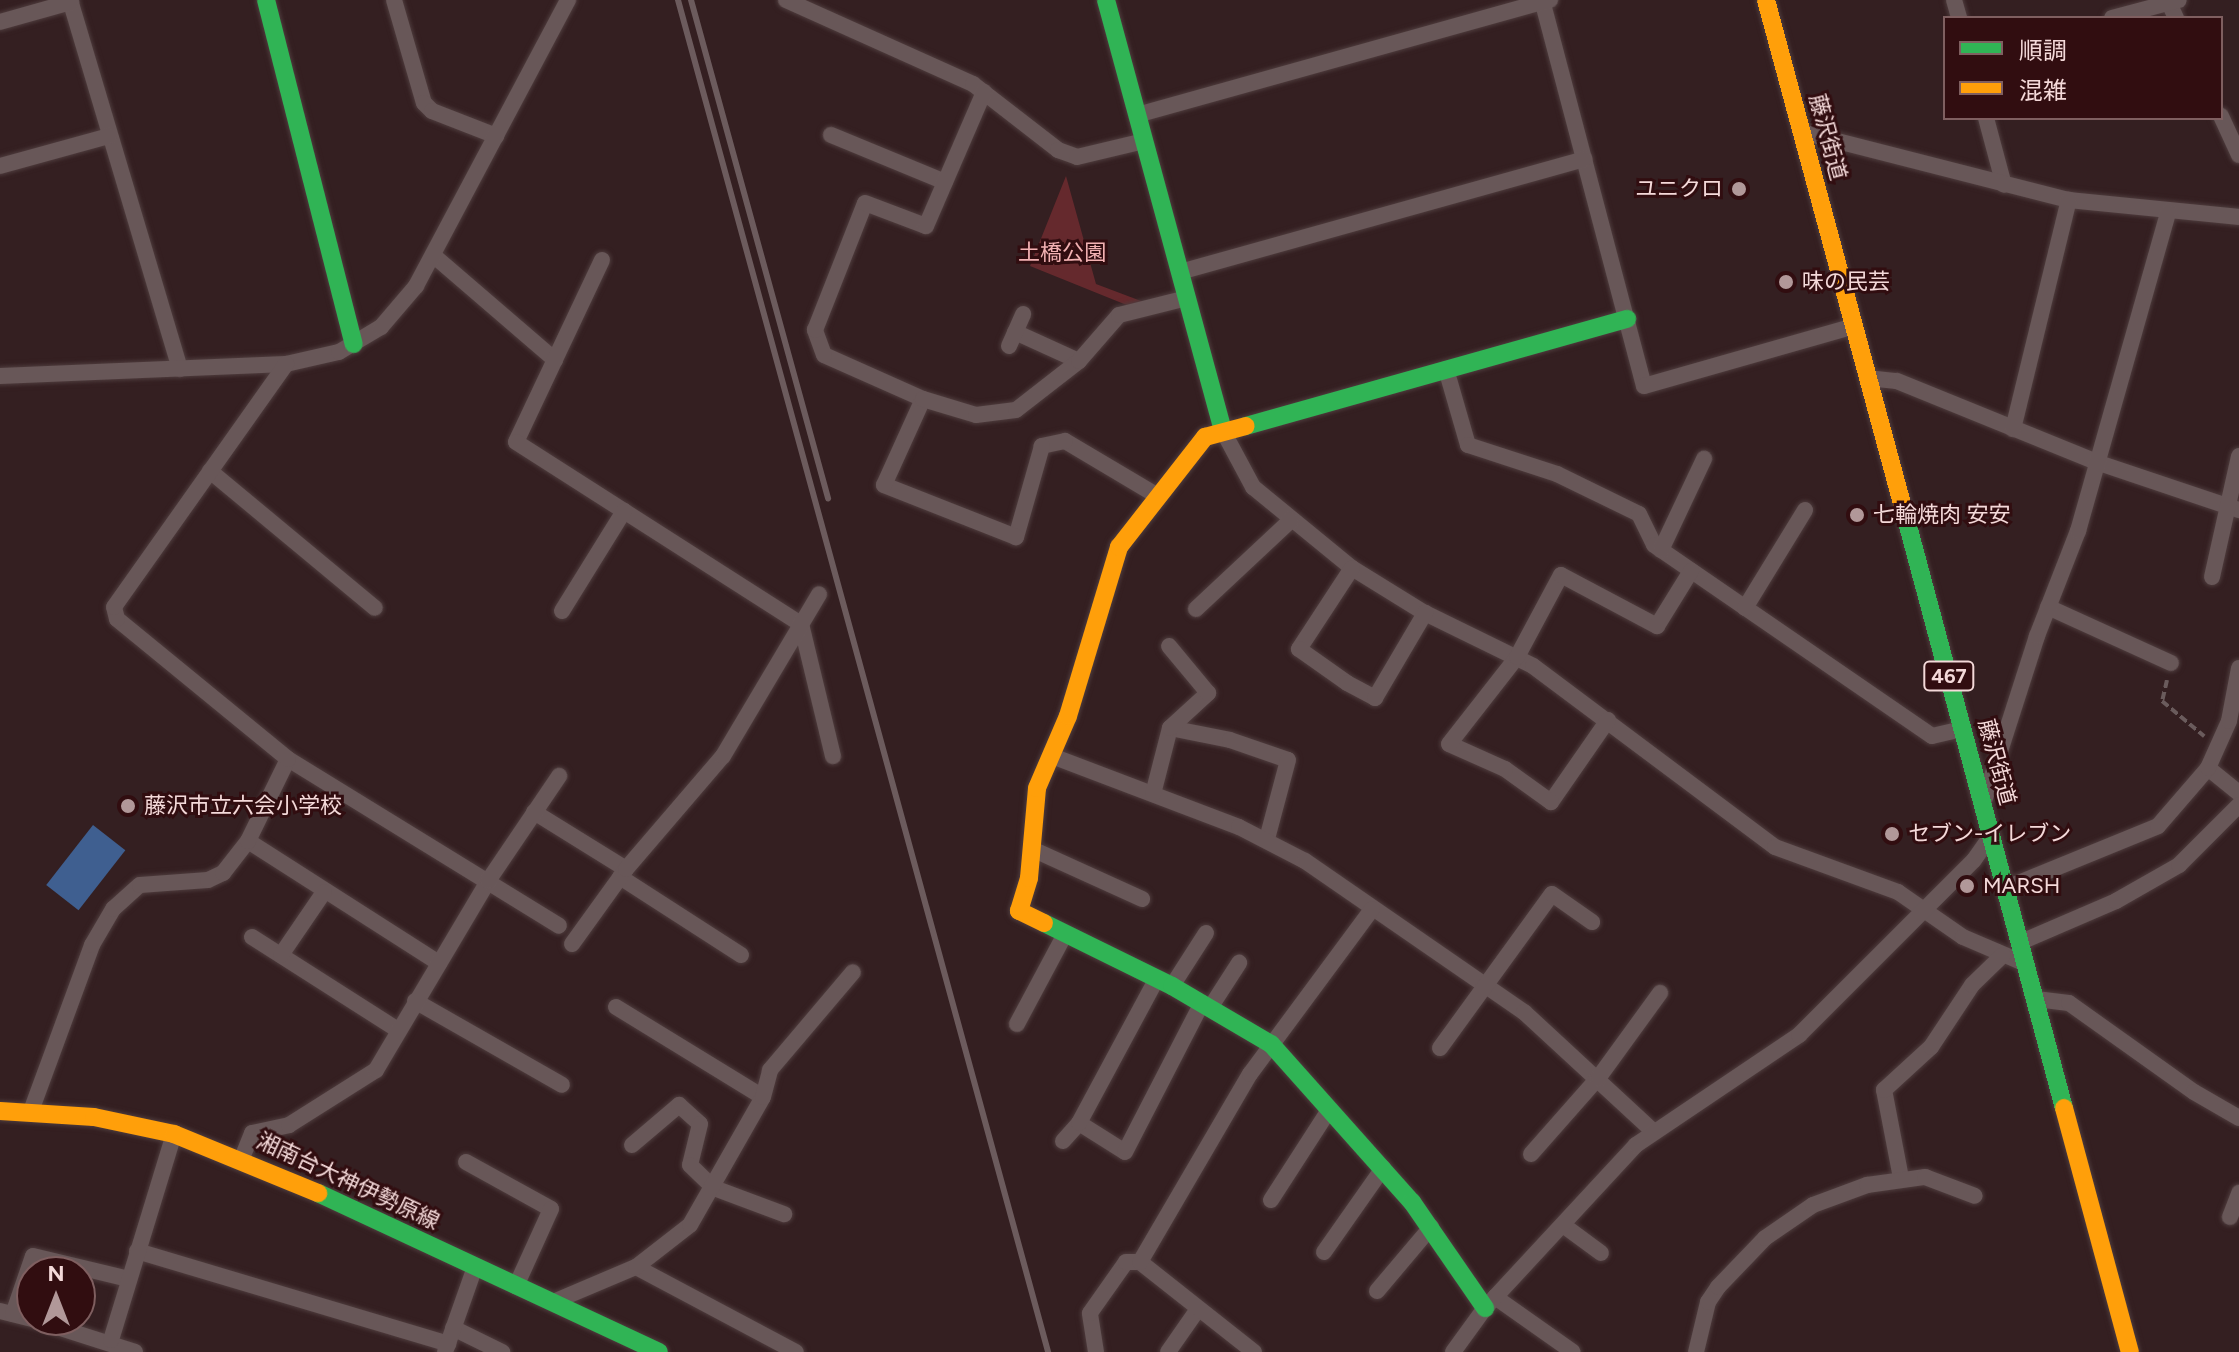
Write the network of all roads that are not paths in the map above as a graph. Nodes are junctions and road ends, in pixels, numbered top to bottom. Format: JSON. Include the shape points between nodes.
{"nodes":[{"id":1,"x":266,"y":0,"type":"edge"},
{"id":2,"x":394,"y":0,"type":"edge"},
{"id":3,"x":568,"y":0,"type":"edge"},
{"id":4,"x":1106,"y":0,"type":"edge"},
{"id":5,"x":1766,"y":0,"type":"edge"},
{"id":6,"x":71,"y":1,"type":"edge"},
{"id":7,"x":792,"y":1,"type":"edge"},
{"id":8,"x":1545,"y":1,"type":"edge"},
{"id":9,"x":2175,"y":7,"type":"edge"},
{"id":10,"x":2123,"y":16,"type":"edge"},
{"id":11,"x":0,"y":22,"type":"edge"},
{"id":12,"x":984,"y":92,"type":"junction"},
{"id":13,"x":1137,"y":115,"type":"junction"},
{"id":14,"x":1987,"y":120,"type":"edge"},
{"id":15,"x":2223,"y":120,"type":"edge"},
{"id":16,"x":1802,"y":132,"type":"junction"},
{"id":17,"x":831,"y":135,"type":"dead end"},
{"id":18,"x":109,"y":136,"type":"junction"},
{"id":19,"x":496,"y":136,"type":"junction"},
{"id":20,"x":1144,"y":141,"type":"junction"},
{"id":21,"x":2239,"y":155,"type":"edge"},
{"id":22,"x":1584,"y":159,"type":"junction"},
{"id":23,"x":0,"y":166,"type":"edge"},
{"id":24,"x":945,"y":182,"type":"junction"},
{"id":25,"x":2004,"y":185,"type":"junction"},
{"id":26,"x":2069,"y":200,"type":"junction"},
{"id":27,"x":2168,"y":212,"type":"junction"},
{"id":28,"x":2239,"y":217,"type":"edge"},
{"id":29,"x":433,"y":255,"type":"junction"},
{"id":30,"x":602,"y":260,"type":"dead end"},
{"id":31,"x":1180,"y":272,"type":"junction"},
{"id":32,"x":1187,"y":298,"type":"junction"},
{"id":33,"x":1023,"y":314,"type":"dead end"},
{"id":34,"x":1627,"y":319,"type":"junction"},
{"id":35,"x":1854,"y":326,"type":"junction"},
{"id":36,"x":354,"y":344,"type":"junction"},
{"id":37,"x":555,"y":360,"type":"junction"},
{"id":38,"x":1079,"y":361,"type":"junction"},
{"id":39,"x":286,"y":364,"type":"junction"},
{"id":40,"x":180,"y":369,"type":"junction"},
{"id":41,"x":1446,"y":369,"type":"junction"},
{"id":42,"x":0,"y":376,"type":"edge"},
{"id":43,"x":1867,"y":378,"type":"junction"},
{"id":44,"x":923,"y":399,"type":"junction"},
{"id":45,"x":2013,"y":429,"type":"junction"},
{"id":46,"x":1223,"y":431,"type":"junction"},
{"id":47,"x":2239,"y":456,"type":"edge"},
{"id":48,"x":1704,"y":459,"type":"dead end"},
{"id":49,"x":2099,"y":463,"type":"junction"},
{"id":50,"x":210,"y":471,"type":"junction"},
{"id":51,"x":1156,"y":495,"type":"junction"},
{"id":52,"x":2233,"y":508,"type":"edge"},
{"id":53,"x":1805,"y":510,"type":"dead end"},
{"id":54,"x":624,"y":511,"type":"junction"},
{"id":55,"x":1779,"y":517,"type":"dead end"},
{"id":56,"x":1291,"y":520,"type":"junction"},
{"id":57,"x":1795,"y":526,"type":"junction"},
{"id":58,"x":1661,"y":550,"type":"junction"},
{"id":59,"x":1352,"y":568,"type":"junction"},
{"id":60,"x":1691,"y":571,"type":"junction"},
{"id":61,"x":2212,"y":577,"type":"dead end"},
{"id":62,"x":819,"y":594,"type":"dead end"},
{"id":63,"x":2048,"y":607,"type":"junction"},
{"id":64,"x":375,"y":608,"type":"dead end"},
{"id":65,"x":1745,"y":608,"type":"junction"},
{"id":66,"x":1196,"y":609,"type":"dead end"},
{"id":67,"x":562,"y":611,"type":"dead end"},
{"id":68,"x":1425,"y":613,"type":"junction"},
{"id":69,"x":801,"y":624,"type":"junction"},
{"id":70,"x":1169,"y":646,"type":"dead end"},
{"id":71,"x":1517,"y":657,"type":"junction"},
{"id":72,"x":2171,"y":663,"type":"road end"},
{"id":73,"x":2239,"y":670,"type":"edge"},
{"id":74,"x":1608,"y":720,"type":"junction"},
{"id":75,"x":1170,"y":728,"type":"junction"},
{"id":76,"x":1963,"y":729,"type":"junction"},
{"id":77,"x":833,"y":756,"type":"dead end"},
{"id":78,"x":1052,"y":756,"type":"junction"},
{"id":79,"x":288,"y":759,"type":"junction"},
{"id":80,"x":2208,"y":768,"type":"junction"},
{"id":81,"x":559,"y":776,"type":"dead end"},
{"id":82,"x":2239,"y":793,"type":"edge"},
{"id":83,"x":1153,"y":794,"type":"junction"},
{"id":84,"x":1983,"y":805,"type":"junction"},
{"id":85,"x":2239,"y":805,"type":"edge"},
{"id":86,"x":534,"y":812,"type":"junction"},
{"id":87,"x":1992,"y":835,"type":"junction"},
{"id":88,"x":1267,"y":839,"type":"junction"},
{"id":89,"x":248,"y":841,"type":"junction"},
{"id":90,"x":1032,"y":849,"type":"junction"},
{"id":91,"x":1114,"y":867,"type":"dead end"},
{"id":92,"x":623,"y":873,"type":"junction"},
{"id":93,"x":488,"y":881,"type":"junction"},
{"id":94,"x":1107,"y":883,"type":"junction"},
{"id":95,"x":2004,"y":889,"type":"junction"},
{"id":96,"x":324,"y":892,"type":"junction"},
{"id":97,"x":1142,"y":899,"type":"dead end"},
{"id":98,"x":1372,"y":909,"type":"junction"},
{"id":99,"x":1926,"y":909,"type":"junction"},
{"id":100,"x":1592,"y":922,"type":"dead end"},
{"id":101,"x":559,"y":926,"type":"dead end"},
{"id":102,"x":1206,"y":933,"type":"dead end"},
{"id":103,"x":1065,"y":934,"type":"junction"},
{"id":104,"x":252,"y":937,"type":"dead end"},
{"id":105,"x":2021,"y":942,"type":"junction"},
{"id":106,"x":572,"y":944,"type":"dead end"},
{"id":107,"x":281,"y":955,"type":"junction"},
{"id":108,"x":741,"y":955,"type":"dead end"},
{"id":109,"x":2003,"y":955,"type":"junction"},
{"id":110,"x":439,"y":963,"type":"junction"},
{"id":111,"x":1239,"y":963,"type":"dead end"},
{"id":112,"x":2027,"y":964,"type":"junction"},
{"id":113,"x":853,"y":972,"type":"dead end"},
{"id":114,"x":1164,"y":983,"type":"junction"},
{"id":115,"x":1486,"y":987,"type":"junction"},
{"id":116,"x":1660,"y":993,"type":"dead end"},
{"id":117,"x":2036,"y":999,"type":"junction"},
{"id":118,"x":415,"y":1001,"type":"junction"},
{"id":119,"x":1206,"y":1005,"type":"junction"},
{"id":120,"x":616,"y":1007,"type":"dead end"},
{"id":121,"x":1017,"y":1024,"type":"dead end"},
{"id":122,"x":398,"y":1030,"type":"junction"},
{"id":123,"x":1271,"y":1044,"type":"junction"},
{"id":124,"x":1440,"y":1048,"type":"dead end"},
{"id":125,"x":1599,"y":1077,"type":"junction"},
{"id":126,"x":562,"y":1085,"type":"dead end"},
{"id":127,"x":763,"y":1097,"type":"junction"},
{"id":128,"x":1329,"y":1110,"type":"junction"},
{"id":129,"x":0,"y":1111,"type":"edge"},
{"id":130,"x":31,"y":1111,"type":"junction"},
{"id":131,"x":2239,"y":1118,"type":"edge"},
{"id":132,"x":1079,"y":1123,"type":"junction"},
{"id":133,"x":1654,"y":1132,"type":"junction"},
{"id":134,"x":174,"y":1134,"type":"junction"},
{"id":135,"x":1063,"y":1141,"type":"dead end"},
{"id":136,"x":632,"y":1145,"type":"dead end"},
{"id":137,"x":1531,"y":1154,"type":"dead end"},
{"id":138,"x":242,"y":1158,"type":"junction"},
{"id":139,"x":466,"y":1162,"type":"dead end"},
{"id":140,"x":1383,"y":1168,"type":"junction"},
{"id":141,"x":1901,"y":1178,"type":"junction"},
{"id":142,"x":714,"y":1188,"type":"junction"},
{"id":143,"x":2239,"y":1193,"type":"edge"},
{"id":144,"x":1975,"y":1196,"type":"dead end"},
{"id":145,"x":1271,"y":1200,"type":"dead end"},
{"id":146,"x":784,"y":1214,"type":"dead end"},
{"id":147,"x":2230,"y":1217,"type":"dead end"},
{"id":148,"x":1563,"y":1225,"type":"junction"},
{"id":149,"x":1431,"y":1227,"type":"junction"},
{"id":150,"x":137,"y":1251,"type":"junction"},
{"id":151,"x":1324,"y":1252,"type":"dead end"},
{"id":152,"x":1601,"y":1253,"type":"dead end"},
{"id":153,"x":1140,"y":1262,"type":"junction"},
{"id":154,"x":475,"y":1267,"type":"junction"},
{"id":155,"x":636,"y":1267,"type":"junction"},
{"id":156,"x":129,"y":1279,"type":"junction"},
{"id":157,"x":516,"y":1286,"type":"junction"},
{"id":158,"x":1377,"y":1291,"type":"dead end"},
{"id":159,"x":553,"y":1302,"type":"junction"},
{"id":160,"x":1490,"y":1303,"type":"junction"},
{"id":161,"x":1198,"y":1309,"type":"junction"},
{"id":162,"x":6,"y":1312,"type":"edge"},
{"id":163,"x":96,"y":1336,"type":"edge"},
{"id":164,"x":111,"y":1340,"type":"junction"},
{"id":165,"x":449,"y":1342,"type":"edge"},
{"id":166,"x":135,"y":1352,"type":"edge"},
{"id":167,"x":502,"y":1352,"type":"edge"},
{"id":168,"x":659,"y":1352,"type":"edge"},
{"id":169,"x":796,"y":1352,"type":"edge"},
{"id":170,"x":1096,"y":1352,"type":"edge"},
{"id":171,"x":1168,"y":1352,"type":"edge"},
{"id":172,"x":1254,"y":1352,"type":"edge"},
{"id":173,"x":1453,"y":1352,"type":"edge"},
{"id":174,"x":1573,"y":1352,"type":"edge"},
{"id":175,"x":1696,"y":1352,"type":"edge"},
{"id":176,"x":2130,"y":1352,"type":"edge"}],
"edges":[{"from":1,"to":36,"type":"main road"},
{"from":2,"to":19,"type":"street","via":[[424,103]]},
{"from":3,"to":19,"type":"street"},
{"from":4,"to":13,"type":"main road"},
{"from":5,"to":16,"type":"main road","name":"藤沢街道","number":"467"},
{"from":6,"to":11,"type":"street"},
{"from":6,"to":18,"type":"street"},
{"from":7,"to":12,"type":"street"},
{"from":8,"to":13,"type":"street"},
{"from":8,"to":22,"type":"street"},
{"from":9,"to":10,"type":"street"},
{"from":12,"to":20,"type":"street","via":[[1058,150],[1077,157]]},
{"from":12,"to":24,"type":"street"},
{"from":13,"to":20,"type":"main road"},
{"from":14,"to":25,"type":"street"},
{"from":15,"to":21,"type":"street"},
{"from":16,"to":25,"type":"street"},
{"from":16,"to":35,"type":"main road","name":"藤沢街道","number":"467"},
{"from":17,"to":24,"type":"street"},
{"from":18,"to":23,"type":"street"},
{"from":18,"to":40,"type":"street"},
{"from":19,"to":29,"type":"street"},
{"from":20,"to":31,"type":"main road"},
{"from":22,"to":31,"type":"street"},
{"from":22,"to":34,"type":"street"},
{"from":24,"to":44,"type":"street","via":[[926,226],[865,203],[815,330],[824,355]]},
{"from":25,"to":26,"type":"street"},
{"from":26,"to":27,"type":"street"},
{"from":26,"to":45,"type":"street"},
{"from":27,"to":28,"type":"street"},
{"from":27,"to":49,"type":"street"},
{"from":29,"to":36,"type":"street","via":[[398,309]]},
{"from":29,"to":37,"type":"street"},
{"from":30,"to":37,"type":"street"},
{"from":31,"to":32,"type":"main road"},
{"from":32,"to":38,"type":"street","via":[[1119,315]]},
{"from":32,"to":46,"type":"main road"},
{"from":33,"to":38,"type":"street","via":[[1012,339]]},
{"from":34,"to":35,"type":"street","via":[[1644,386]]},
{"from":34,"to":41,"type":"main road"},
{"from":35,"to":43,"type":"main road","name":"藤沢街道","number":"467"},
{"from":36,"to":39,"type":"street"},
{"from":37,"to":54,"type":"street","via":[[516,442]]},
{"from":38,"to":44,"type":"street","via":[[1016,410],[976,415]]},
{"from":39,"to":40,"type":"street"},
{"from":39,"to":50,"type":"street"},
{"from":40,"to":42,"type":"street"},
{"from":41,"to":46,"type":"main road"},
{"from":41,"to":58,"type":"street","via":[[1468,445],[1557,474],[1639,514]]},
{"from":43,"to":45,"type":"street","via":[[1897,381]]},
{"from":43,"to":76,"type":"main road","name":"藤沢街道","number":"467"},
{"from":44,"to":51,"type":"street","via":[[884,485],[1016,537],[1042,446],[1065,441]]},
{"from":45,"to":49,"type":"street"},
{"from":46,"to":51,"type":"main road","via":[[1205,437]]},
{"from":46,"to":56,"type":"street","via":[[1248,480]]},
{"from":47,"to":52,"type":"street"},
{"from":48,"to":58,"type":"street"},
{"from":49,"to":52,"type":"street"},
{"from":49,"to":63,"type":"street"},
{"from":50,"to":64,"type":"street"},
{"from":50,"to":79,"type":"street","via":[[114,607],[117,619]]},
{"from":51,"to":78,"type":"main road","via":[[1119,547]]},
{"from":52,"to":61,"type":"street"},
{"from":53,"to":57,"type":"street"},
{"from":54,"to":67,"type":"street"},
{"from":54,"to":69,"type":"street"},
{"from":55,"to":57,"type":"street"},
{"from":56,"to":59,"type":"street"},
{"from":56,"to":66,"type":"street"},
{"from":57,"to":65,"type":"street"},
{"from":58,"to":60,"type":"street"},
{"from":59,"to":68,"type":"street"},
{"from":59,"to":68,"type":"street","via":[[1299,649],[1347,683],[1375,698]]},
{"from":60,"to":65,"type":"street"},
{"from":60,"to":71,"type":"street","via":[[1657,626],[1561,575]]},
{"from":62,"to":69,"type":"street"},
{"from":63,"to":72,"type":"street"},
{"from":63,"to":84,"type":"street"},
{"from":65,"to":76,"type":"street","via":[[1932,736]]},
{"from":68,"to":71,"type":"street"},
{"from":69,"to":77,"type":"street"},
{"from":69,"to":92,"type":"street","via":[[723,756]]},
{"from":70,"to":75,"type":"street","via":[[1208,693]]},
{"from":71,"to":74,"type":"street"},
{"from":71,"to":74,"type":"street","via":[[1449,744],[1505,769],[1551,802]]},
{"from":73,"to":80,"type":"street","via":[[2219,748]]},
{"from":74,"to":99,"type":"street","via":[[1775,847],[1898,892]]},
{"from":75,"to":83,"type":"street"},
{"from":75,"to":88,"type":"street","via":[[1230,740],[1288,760]]},
{"from":76,"to":84,"type":"main road","name":"藤沢街道","number":"467"},
{"from":78,"to":83,"type":"street"},
{"from":78,"to":90,"type":"main road","via":[[1037,788]]},
{"from":79,"to":89,"type":"street"},
{"from":79,"to":93,"type":"street"},
{"from":80,"to":82,"type":"street"},
{"from":80,"to":95,"type":"street","via":[[2158,826]]},
{"from":81,"to":86,"type":"street"},
{"from":83,"to":88,"type":"street"},
{"from":84,"to":87,"type":"main road","name":"藤沢街道","number":"467"},
{"from":85,"to":105,"type":"street","via":[[2179,865],[2116,901]]},
{"from":86,"to":92,"type":"street"},
{"from":86,"to":93,"type":"street"},
{"from":87,"to":95,"type":"main road","name":"藤沢街道","number":"467"},
{"from":87,"to":99,"type":"street"},
{"from":88,"to":98,"type":"street"},
{"from":89,"to":96,"type":"street"},
{"from":89,"to":130,"type":"street","via":[[223,873],[208,880],[148,882],[125,894],[92,945]]},
{"from":90,"to":94,"type":"street"},
{"from":90,"to":103,"type":"main road","via":[[1019,911]]},
{"from":91,"to":94,"type":"street"},
{"from":92,"to":106,"type":"street"},
{"from":92,"to":108,"type":"street"},
{"from":93,"to":101,"type":"street"},
{"from":93,"to":110,"type":"street"},
{"from":94,"to":97,"type":"street"},
{"from":95,"to":105,"type":"main road","name":"藤沢街道","number":"467"},
{"from":96,"to":107,"type":"street"},
{"from":96,"to":110,"type":"street"},
{"from":98,"to":115,"type":"street"},
{"from":98,"to":123,"type":"street"},
{"from":99,"to":109,"type":"street","via":[[1963,937]]},
{"from":99,"to":133,"type":"street","via":[[1799,1035]]},
{"from":100,"to":115,"type":"street","via":[[1552,894]]},
{"from":102,"to":114,"type":"street"},
{"from":103,"to":114,"type":"main road"},
{"from":103,"to":121,"type":"street"},
{"from":104,"to":107,"type":"street"},
{"from":105,"to":112,"type":"main road","name":"藤沢街道","number":"467"},
{"from":107,"to":122,"type":"street"},
{"from":109,"to":112,"type":"street"},
{"from":109,"to":141,"type":"street","via":[[1972,985],[1931,1047],[1884,1090]]},
{"from":110,"to":118,"type":"street"},
{"from":111,"to":119,"type":"street"},
{"from":112,"to":117,"type":"main road","name":"藤沢街道","number":"467"},
{"from":113,"to":127,"type":"street","via":[[770,1070]]},
{"from":114,"to":119,"type":"main road"},
{"from":114,"to":132,"type":"street"},
{"from":115,"to":124,"type":"street"},
{"from":115,"to":125,"type":"street","via":[[1560,1040]]},
{"from":116,"to":125,"type":"street"},
{"from":117,"to":131,"type":"street","via":[[2069,1003]]},
{"from":117,"to":176,"type":"main road","name":"藤沢街道","number":"467"},
{"from":118,"to":122,"type":"street"},
{"from":118,"to":126,"type":"street"},
{"from":119,"to":123,"type":"main road"},
{"from":119,"to":132,"type":"street","via":[[1125,1152]]},
{"from":120,"to":127,"type":"street"},
{"from":122,"to":138,"type":"street","via":[[376,1070],[289,1125],[252,1133]]},
{"from":123,"to":128,"type":"main road"},
{"from":123,"to":153,"type":"street"},
{"from":125,"to":133,"type":"street"},
{"from":125,"to":137,"type":"street"},
{"from":127,"to":142,"type":"street"},
{"from":128,"to":140,"type":"main road"},
{"from":128,"to":145,"type":"street"},
{"from":129,"to":130,"type":"main road","name":"湘南台大神伊勢原線"},
{"from":130,"to":134,"type":"main road","name":"湘南台大神伊勢原線"},
{"from":132,"to":135,"type":"street"},
{"from":133,"to":148,"type":"street","via":[[1620,1160]]},
{"from":134,"to":138,"type":"main road","name":"湘南台大神伊勢原線"},
{"from":134,"to":150,"type":"street"},
{"from":136,"to":142,"type":"street","via":[[679,1105],[700,1124],[690,1165]]},
{"from":138,"to":154,"type":"main road","name":"湘南台大神伊勢原線"},
{"from":139,"to":157,"type":"street","via":[[551,1209]]},
{"from":140,"to":149,"type":"main road"},
{"from":140,"to":151,"type":"street"},
{"from":141,"to":144,"type":"street","via":[[1940,1179]]},
{"from":141,"to":175,"type":"street","via":[[1813,1205],[1765,1238],[1713,1294]]},
{"from":142,"to":146,"type":"street"},
{"from":142,"to":155,"type":"street","via":[[690,1225]]},
{"from":143,"to":147,"type":"street"},
{"from":148,"to":152,"type":"street"},
{"from":148,"to":160,"type":"street"},
{"from":149,"to":158,"type":"street"},
{"from":149,"to":160,"type":"main road"},
{"from":150,"to":156,"type":"street"},
{"from":150,"to":165,"type":"street"},
{"from":153,"to":161,"type":"street"},
{"from":153,"to":170,"type":"street","via":[[1126,1262],[1090,1313]]},
{"from":154,"to":157,"type":"main road","name":"湘南台大神伊勢原線"},
{"from":154,"to":165,"type":"street"},
{"from":155,"to":159,"type":"street"},
{"from":155,"to":169,"type":"street"},
{"from":156,"to":162,"type":"street","via":[[33,1256]]},
{"from":156,"to":164,"type":"street"},
{"from":157,"to":159,"type":"main road","name":"湘南台大神伊勢原線"},
{"from":159,"to":168,"type":"main road","name":"湘南台大神伊勢原線"},
{"from":160,"to":173,"type":"street"},
{"from":160,"to":174,"type":"street"},
{"from":161,"to":171,"type":"street"},
{"from":161,"to":172,"type":"street"},
{"from":163,"to":164,"type":"street"},
{"from":164,"to":166,"type":"street"},
{"from":165,"to":167,"type":"street"}]}
